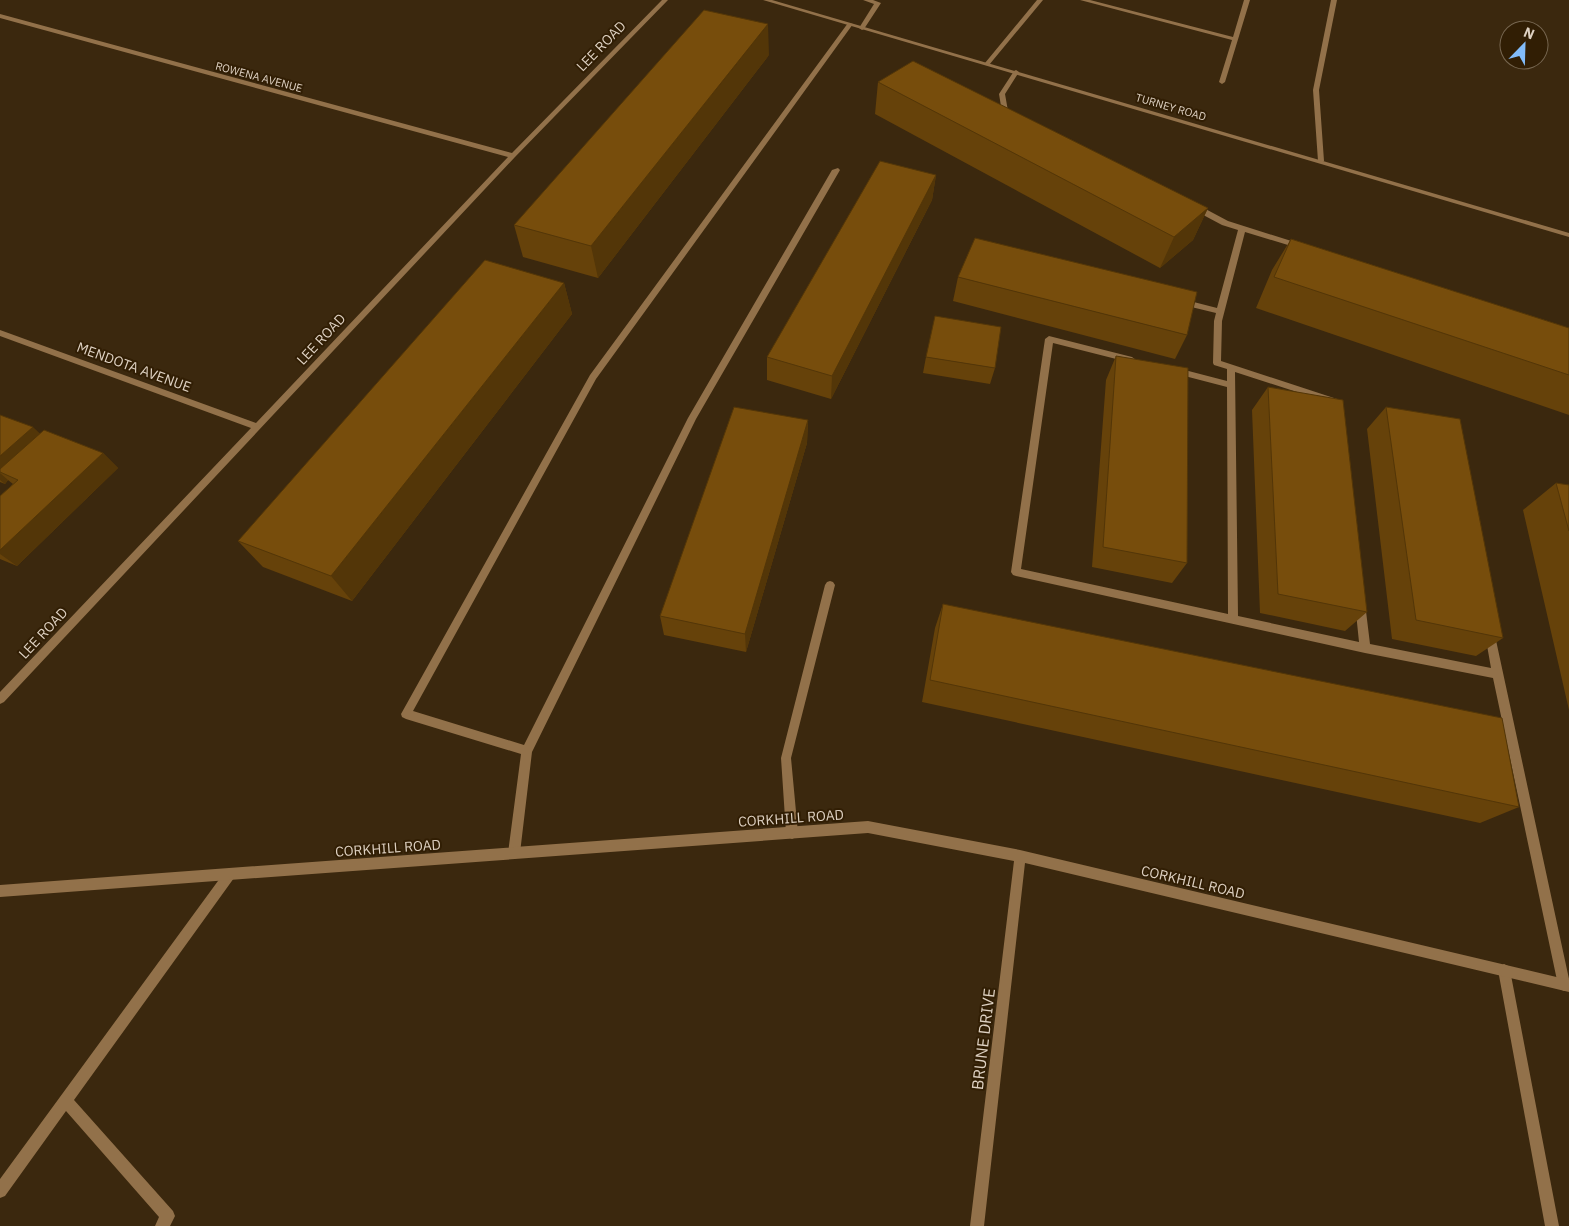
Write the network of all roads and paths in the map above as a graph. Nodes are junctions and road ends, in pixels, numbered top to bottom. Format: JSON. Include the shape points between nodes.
{"nodes":[{"id":1,"x":665,"y":0,"type":"edge"},
{"id":2,"x":766,"y":0,"type":"edge"},
{"id":3,"x":866,"y":0,"type":"edge"},
{"id":4,"x":1040,"y":0,"type":"edge"},
{"id":5,"x":1083,"y":0,"type":"edge"},
{"id":6,"x":1247,"y":0,"type":"edge"},
{"id":7,"x":1334,"y":0,"type":"edge"},
{"id":8,"x":879,"y":2,"type":"edge"},
{"id":9,"x":0,"y":16,"type":"edge"},
{"id":10,"x":850,"y":24,"type":"junction"},
{"id":11,"x":862,"y":28,"type":"junction"},
{"id":12,"x":1235,"y":39,"type":"junction"},
{"id":13,"x":987,"y":64,"type":"junction"},
{"id":14,"x":1016,"y":72,"type":"junction"},
{"id":15,"x":1222,"y":82,"type":"dead end"},
{"id":16,"x":1023,"y":121,"type":"edge"},
{"id":17,"x":513,"y":156,"type":"junction"},
{"id":18,"x":1321,"y":161,"type":"junction"},
{"id":19,"x":836,"y":170,"type":"dead end"},
{"id":20,"x":1190,"y":205,"type":"edge"},
{"id":21,"x":1242,"y":228,"type":"junction"},
{"id":22,"x":1569,"y":235,"type":"edge"},
{"id":23,"x":1307,"y":249,"type":"edge"},
{"id":24,"x":1173,"y":299,"type":"edge"},
{"id":25,"x":1220,"y":311,"type":"junction"},
{"id":26,"x":0,"y":333,"type":"edge"},
{"id":27,"x":1145,"y":363,"type":"edge"},
{"id":28,"x":1231,"y":367,"type":"junction"},
{"id":29,"x":1164,"y":368,"type":"edge"},
{"id":30,"x":1231,"y":385,"type":"junction"},
{"id":31,"x":1338,"y":409,"type":"edge"},
{"id":32,"x":258,"y":426,"type":"junction"},
{"id":33,"x":830,"y":585,"type":"dead end"},
{"id":34,"x":1359,"y":590,"type":"edge"},
{"id":35,"x":1233,"y":618,"type":"junction"},
{"id":36,"x":1488,"y":626,"type":"edge"},
{"id":37,"x":1365,"y":648,"type":"junction"},
{"id":38,"x":1497,"y":674,"type":"junction"},
{"id":39,"x":0,"y":699,"type":"edge"},
{"id":40,"x":527,"y":750,"type":"junction"},
{"id":41,"x":792,"y":833,"type":"junction"},
{"id":42,"x":514,"y":853,"type":"junction"},
{"id":43,"x":1020,"y":856,"type":"junction"},
{"id":44,"x":230,"y":874,"type":"junction"},
{"id":45,"x":0,"y":892,"type":"edge"},
{"id":46,"x":1504,"y":970,"type":"junction"},
{"id":47,"x":1567,"y":986,"type":"edge"},
{"id":48,"x":66,"y":1100,"type":"junction"},
{"id":49,"x":0,"y":1191,"type":"edge"},
{"id":50,"x":162,"y":1226,"type":"edge"},
{"id":51,"x":977,"y":1226,"type":"edge"},
{"id":52,"x":1552,"y":1226,"type":"edge"}],
"edges":[{"from":1,"to":17,"type":"street","name":"LEE ROAD"},
{"from":2,"to":10,"type":"street","name":"TURNEY ROAD"},
{"from":3,"to":8,"type":"street"},
{"from":4,"to":13,"type":"street"},
{"from":5,"to":12,"type":"street"},
{"from":6,"to":12,"type":"street"},
{"from":7,"to":18,"type":"street","via":[[1316,90]]},
{"from":8,"to":11,"type":"street"},
{"from":9,"to":17,"type":"street","name":"ROWENA AVENUE"},
{"from":10,"to":11,"type":"street","name":"TURNEY ROAD"},
{"from":10,"to":40,"type":"street","via":[[593,377],[406,714]]},
{"from":11,"to":13,"type":"street","name":"TURNEY ROAD"},
{"from":12,"to":15,"type":"street"},
{"from":13,"to":14,"type":"street","name":"TURNEY ROAD"},
{"from":14,"to":16,"type":"street","via":[[1002,94],[1006,112]]},
{"from":14,"to":18,"type":"street","name":"TURNEY ROAD"},
{"from":17,"to":32,"type":"street","name":"LEE ROAD"},
{"from":18,"to":22,"type":"street","name":"TURNEY ROAD"},
{"from":19,"to":40,"type":"street","via":[[692,418]]},
{"from":20,"to":21,"type":"street"},
{"from":21,"to":23,"type":"street"},
{"from":21,"to":25,"type":"street"},
{"from":24,"to":25,"type":"street"},
{"from":25,"to":28,"type":"street","via":[[1218,363]]},
{"from":26,"to":32,"type":"street","name":"MENDOTA AVENUE"},
{"from":27,"to":35,"type":"street","via":[[1049,340],[1016,572]]},
{"from":28,"to":30,"type":"street"},
{"from":28,"to":31,"type":"street","via":[[1334,400]]},
{"from":29,"to":30,"type":"street"},
{"from":30,"to":35,"type":"street"},
{"from":32,"to":39,"type":"street","name":"LEE ROAD"},
{"from":33,"to":41,"type":"street","via":[[786,758]]},
{"from":34,"to":37,"type":"street"},
{"from":35,"to":37,"type":"street"},
{"from":36,"to":38,"type":"street"},
{"from":37,"to":38,"type":"street"},
{"from":38,"to":47,"type":"street"},
{"from":40,"to":42,"type":"street"},
{"from":41,"to":42,"type":"street","name":"CORKHILL ROAD"},
{"from":41,"to":43,"type":"street","name":"CORKHILL ROAD","via":[[868,827]]},
{"from":42,"to":44,"type":"street","name":"CORKHILL ROAD"},
{"from":43,"to":46,"type":"street","name":"CORKHILL ROAD"},
{"from":43,"to":51,"type":"street","name":"BRUNE DRIVE"},
{"from":44,"to":45,"type":"street","name":"CORKHILL ROAD"},
{"from":44,"to":48,"type":"street"},
{"from":46,"to":47,"type":"street","name":"CORKHILL ROAD"},
{"from":46,"to":52,"type":"street"},
{"from":48,"to":49,"type":"street"},
{"from":48,"to":50,"type":"street","via":[[168,1216]]}]}
